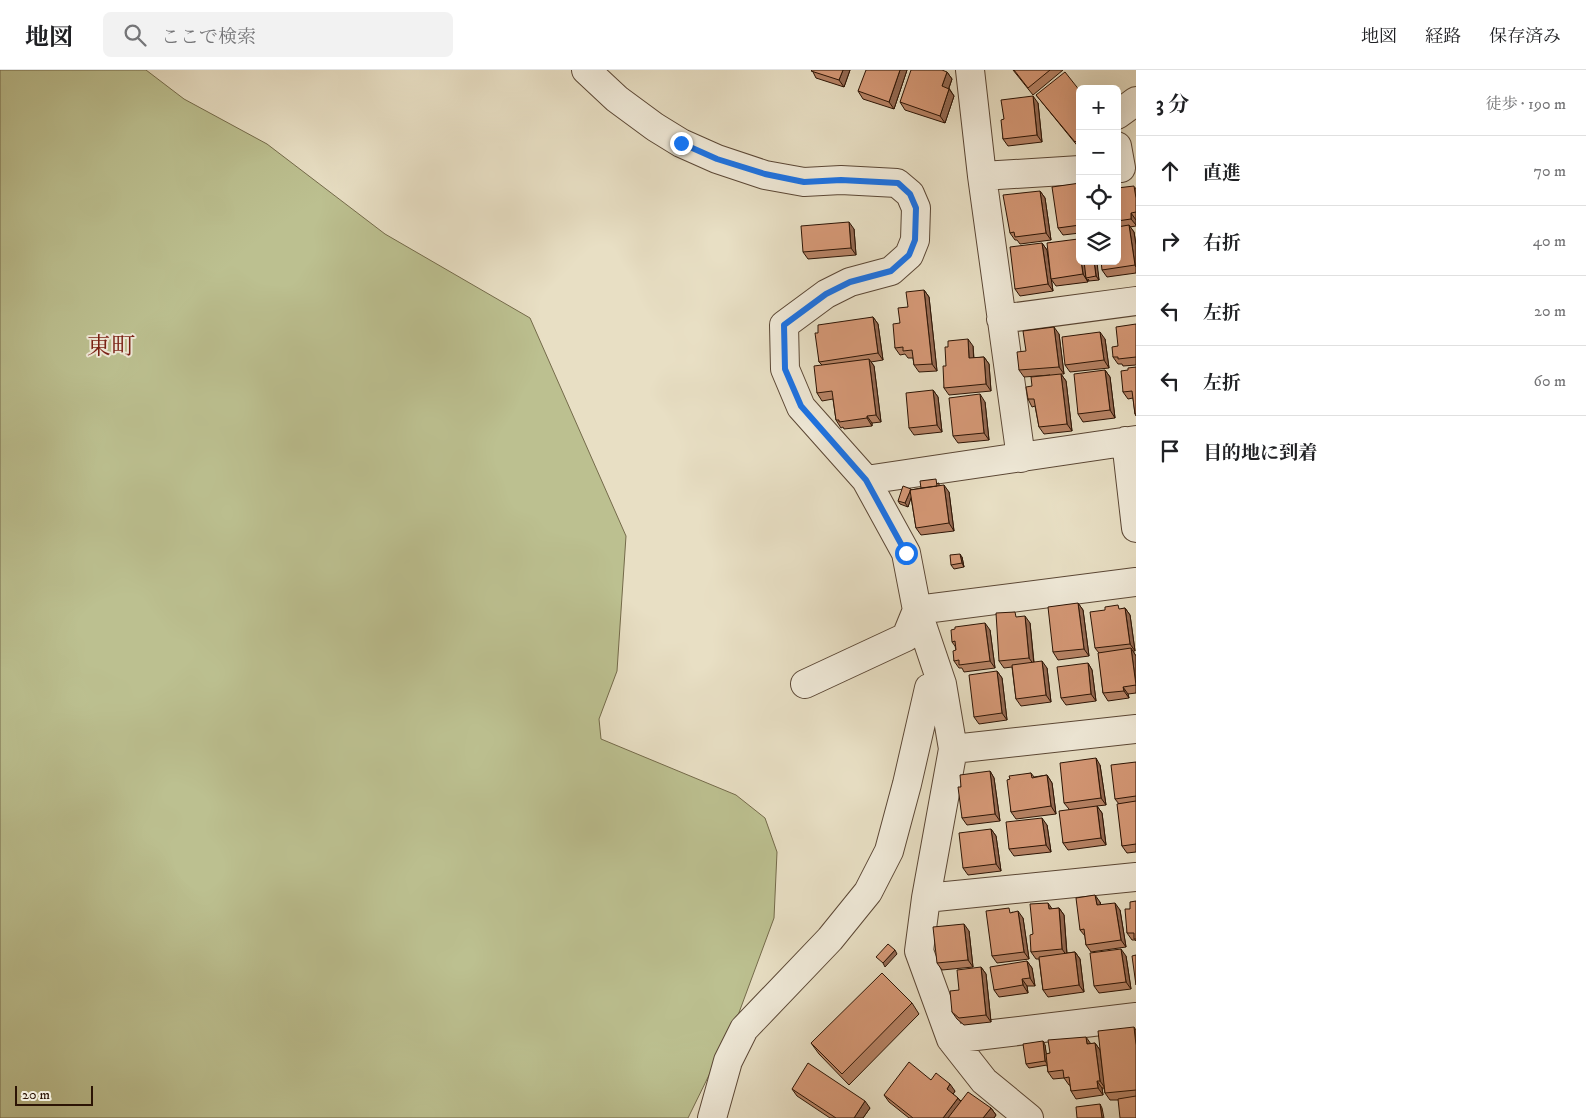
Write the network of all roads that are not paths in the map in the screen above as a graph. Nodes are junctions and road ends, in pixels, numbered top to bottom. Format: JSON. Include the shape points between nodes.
{"nodes":[{"id":1,"x":586,"y":70,"type":"edge"},
{"id":2,"x":970,"y":70,"type":"edge"},
{"id":3,"x":1136,"y":101,"type":"edge"},
{"id":4,"x":1121,"y":112,"type":"edge"},
{"id":5,"x":1076,"y":170,"type":"edge"},
{"id":6,"x":982,"y":176,"type":"junction"},
{"id":7,"x":1136,"y":301,"type":"edge"},
{"id":8,"x":1001,"y":320,"type":"junction"},
{"id":9,"x":1131,"y":441,"type":"edge"},
{"id":10,"x":1021,"y":458,"type":"junction"},
{"id":11,"x":866,"y":480,"type":"junction"},
{"id":12,"x":1136,"y":528,"type":"edge"},
{"id":13,"x":1136,"y":582,"type":"edge"},
{"id":14,"x":917,"y":610,"type":"junction"},
{"id":15,"x":805,"y":684,"type":"dead end"},
{"id":16,"x":942,"y":684,"type":"junction"},
{"id":17,"x":1136,"y":730,"type":"edge"},
{"id":18,"x":953,"y":749,"type":"junction"},
{"id":19,"x":1136,"y":877,"type":"edge"},
{"id":20,"x":926,"y":898,"type":"junction"},
{"id":21,"x":1136,"y":1017,"type":"edge"},
{"id":22,"x":951,"y":1039,"type":"junction"},
{"id":23,"x":712,"y":1118,"type":"edge"},
{"id":24,"x":1029,"y":1118,"type":"edge"}],
"edges":[{"from":1,"to":11,"type":"street","via":[[655,127],[717,159],[804,182],[898,183],[910,194],[916,208],[915,240],[909,255],[891,271],[850,282],[826,294],[784,325],[785,369],[801,406]]},
{"from":2,"to":6,"type":"street"},
{"from":3,"to":4,"type":"street"},
{"from":5,"to":6,"type":"street"},
{"from":6,"to":8,"type":"street"},
{"from":7,"to":8,"type":"street"},
{"from":8,"to":10,"type":"street"},
{"from":9,"to":10,"type":"street"},
{"from":9,"to":12,"type":"street"},
{"from":10,"to":11,"type":"street"},
{"from":11,"to":14,"type":"street","via":[[906,553]]},
{"from":13,"to":14,"type":"street"},
{"from":14,"to":15,"type":"street","via":[[906,637]]},
{"from":14,"to":16,"type":"street"},
{"from":16,"to":18,"type":"street"},
{"from":16,"to":23,"type":"street","via":[[929,688],[889,851],[868,892],[830,939],[744,1029],[728,1061]]},
{"from":17,"to":18,"type":"street"},
{"from":18,"to":20,"type":"street"},
{"from":19,"to":20,"type":"street"},
{"from":20,"to":22,"type":"street","via":[[918,951]]},
{"from":21,"to":22,"type":"street"},
{"from":22,"to":24,"type":"street","via":[[984,1081]]}]}
